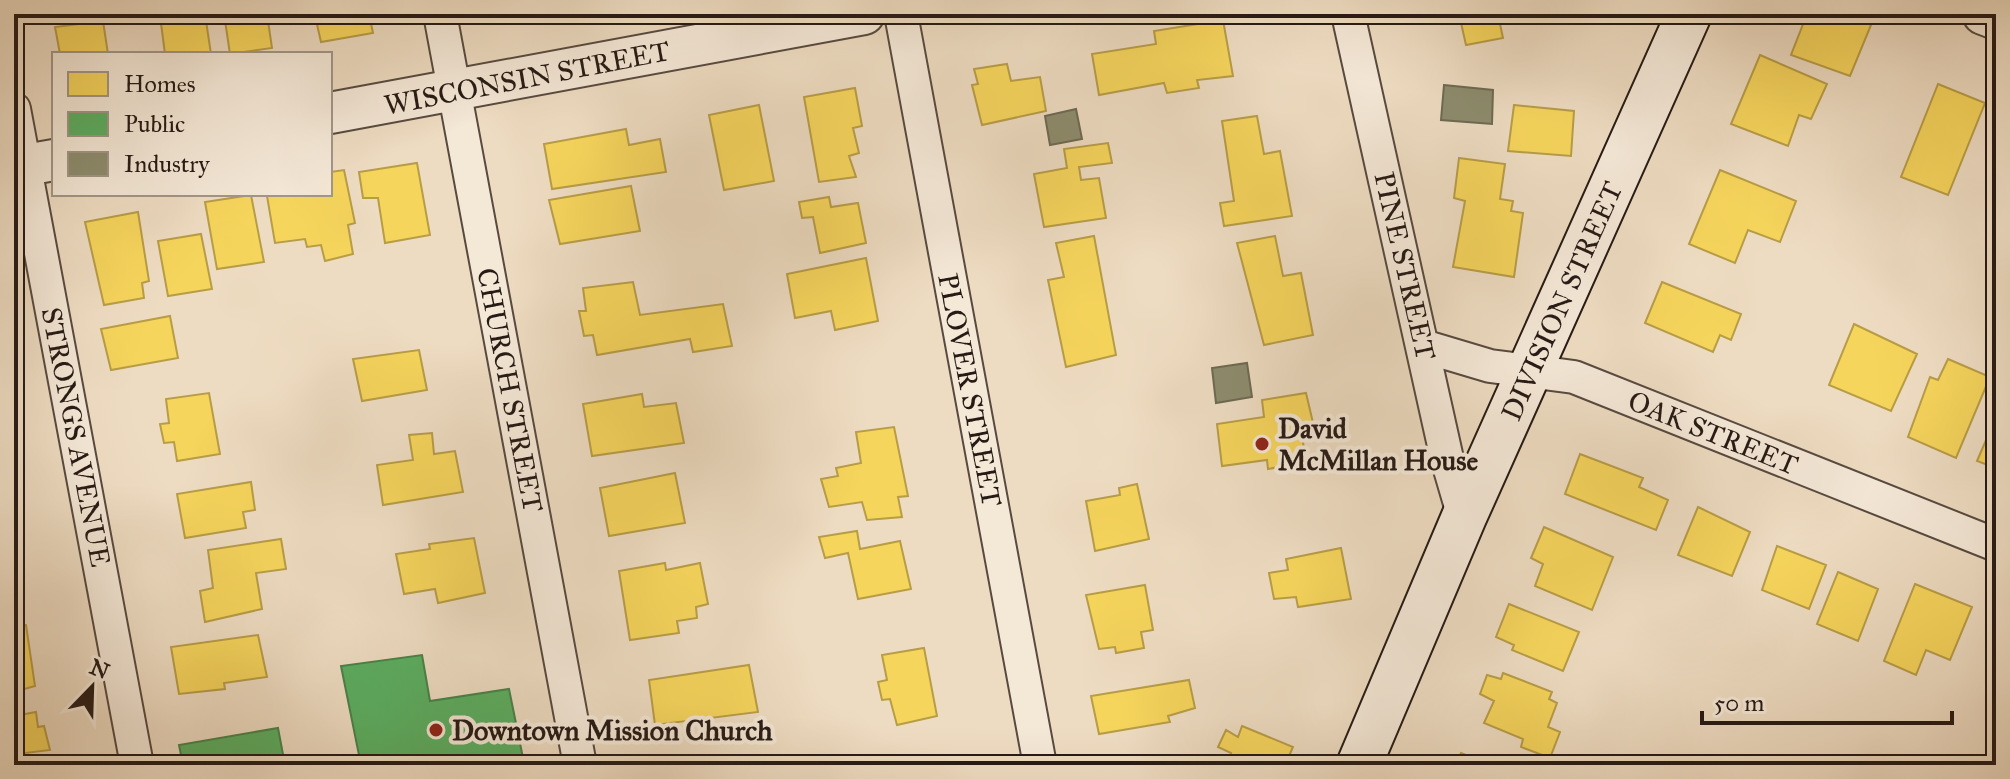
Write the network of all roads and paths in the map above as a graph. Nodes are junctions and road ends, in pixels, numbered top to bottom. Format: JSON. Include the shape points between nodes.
{"nodes":[{"id":1,"x":440,"y":14,"type":"edge"},
{"id":2,"x":864,"y":14,"type":"edge"},
{"id":3,"x":901,"y":14,"type":"edge"},
{"id":4,"x":1348,"y":14,"type":"edge"},
{"id":5,"x":1689,"y":14,"type":"edge"},
{"id":6,"x":1983,"y":14,"type":"edge"},
{"id":7,"x":1996,"y":19,"type":"edge"},
{"id":8,"x":454,"y":92,"type":"junction"},
{"id":9,"x":14,"y":109,"type":"edge"},
{"id":10,"x":332,"y":113,"type":"edge"},
{"id":11,"x":31,"y":164,"type":"edge"},
{"id":12,"x":1423,"y":346,"type":"junction"},
{"id":13,"x":1531,"y":371,"type":"junction"},
{"id":14,"x":1464,"y":517,"type":"junction"},
{"id":15,"x":1996,"y":545,"type":"edge"},
{"id":16,"x":137,"y":765,"type":"edge"},
{"id":17,"x":580,"y":765,"type":"edge"},
{"id":18,"x":1040,"y":765,"type":"edge"},
{"id":19,"x":1359,"y":765,"type":"edge"}],
"edges":[{"from":1,"to":8,"type":"street","name":"CHURCH STREET"},
{"from":2,"to":8,"type":"street","name":"WISCONSIN STREET"},
{"from":3,"to":18,"type":"street","name":"PLOVER STREET"},
{"from":4,"to":12,"type":"street","name":"PINE STREET"},
{"from":5,"to":13,"type":"main road","name":"DIVISION STREET"},
{"from":6,"to":7,"type":"street"},
{"from":8,"to":10,"type":"street","name":"WISCONSIN STREET"},
{"from":8,"to":17,"type":"street","name":"CHURCH STREET"},
{"from":9,"to":11,"type":"street","name":"STRONGS AVENUE"},
{"from":11,"to":16,"type":"street","name":"STRONGS AVENUE"},
{"from":12,"to":13,"type":"street","name":"OAK STREET","via":[[1490,366]]},
{"from":12,"to":14,"type":"street","name":"PINE STREET"},
{"from":13,"to":14,"type":"main road","name":"DIVISION STREET"},
{"from":13,"to":15,"type":"street","name":"OAK STREET","via":[[1574,377]]},
{"from":14,"to":19,"type":"main road","name":"DIVISION STREET"}]}
